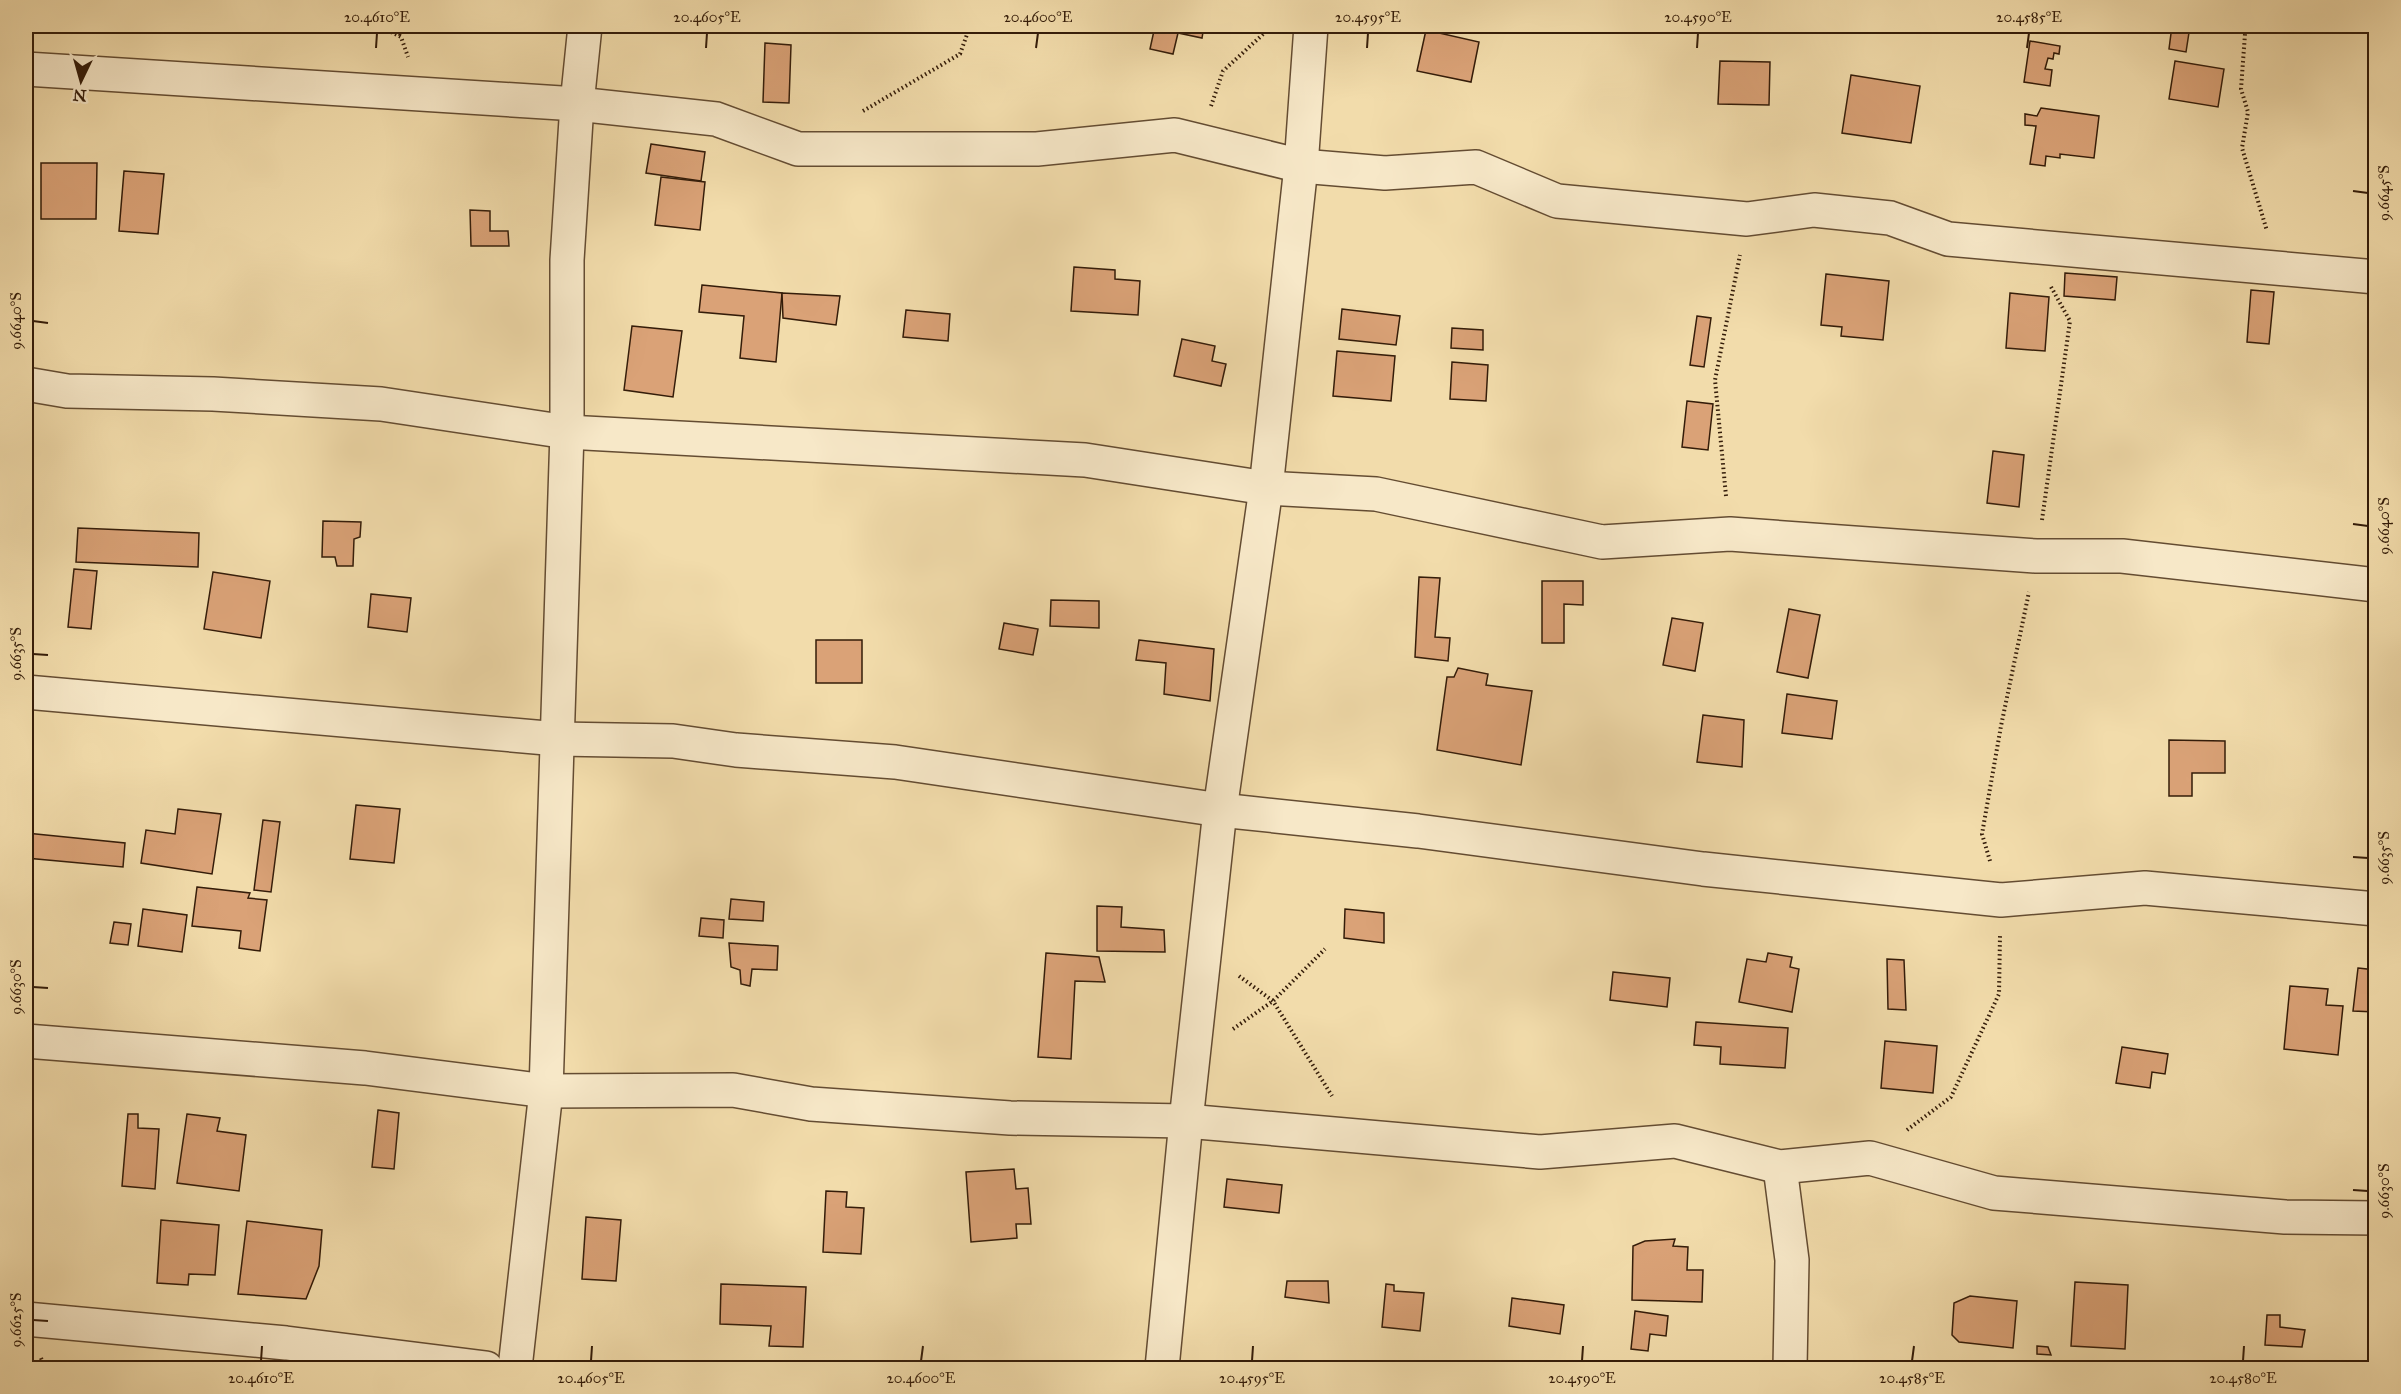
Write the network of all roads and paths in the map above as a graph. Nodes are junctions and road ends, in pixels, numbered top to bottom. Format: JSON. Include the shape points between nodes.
{"nodes":[{"id":1,"x":395,"y":26,"type":"edge"},
{"id":2,"x":585,"y":26,"type":"edge"},
{"id":3,"x":970,"y":26,"type":"edge"},
{"id":4,"x":1273,"y":26,"type":"edge"},
{"id":5,"x":1311,"y":26,"type":"edge"},
{"id":6,"x":2241,"y":26,"type":"edge"},
{"id":7,"x":401,"y":36,"type":"dead end"},
{"id":8,"x":26,"y":69,"type":"edge"},
{"id":9,"x":577,"y":104,"type":"junction"},
{"id":10,"x":859,"y":114,"type":"dead end"},
{"id":11,"x":1175,"y":135,"type":"junction"},
{"id":12,"x":1301,"y":166,"type":"junction"},
{"id":13,"x":1747,"y":219,"type":"junction"},
{"id":14,"x":2042,"y":247,"type":"junction"},
{"id":15,"x":2277,"y":269,"type":"junction"},
{"id":16,"x":2376,"y":278,"type":"edge"},
{"id":17,"x":26,"y":384,"type":"edge"},
{"id":18,"x":567,"y":432,"type":"junction"},
{"id":19,"x":1266,"y":488,"type":"junction"},
{"id":20,"x":1730,"y":534,"type":"junction"},
{"id":21,"x":2036,"y":556,"type":"junction"},
{"id":22,"x":2376,"y":585,"type":"edge"},
{"id":23,"x":26,"y":692,"type":"edge"},
{"id":24,"x":558,"y":739,"type":"junction"},
{"id":25,"x":1220,"y":810,"type":"junction"},
{"id":26,"x":2001,"y":900,"type":"junction"},
{"id":27,"x":2376,"y":909,"type":"edge"},
{"id":28,"x":1325,"y":949,"type":"dead end"},
{"id":29,"x":1204,"y":951,"type":"junction"},
{"id":30,"x":1273,"y":1001,"type":"junction"},
{"id":31,"x":26,"y":1041,"type":"edge"},
{"id":32,"x":1193,"y":1052,"type":"junction"},
{"id":33,"x":546,"y":1090,"type":"junction"},
{"id":34,"x":1186,"y":1121,"type":"junction"},
{"id":35,"x":1357,"y":1136,"type":"junction"},
{"id":36,"x":1870,"y":1158,"type":"junction"},
{"id":37,"x":1780,"y":1167,"type":"junction"},
{"id":38,"x":2376,"y":1218,"type":"edge"},
{"id":39,"x":26,"y":1319,"type":"edge"},
{"id":40,"x":486,"y":1368,"type":"edge"},
{"id":41,"x":515,"y":1368,"type":"edge"},
{"id":42,"x":1162,"y":1368,"type":"edge"},
{"id":43,"x":1790,"y":1368,"type":"edge"}],
"edges":[{"from":1,"to":7,"type":"path"},
{"from":2,"to":9,"type":"street"},
{"from":3,"to":10,"type":"path","via":[[960,54]]},
{"from":4,"to":11,"type":"path","via":[[1223,71],[1211,106]]},
{"from":5,"to":12,"type":"street"},
{"from":6,"to":15,"type":"path","via":[[2245,34],[2241,89],[2248,112],[2242,148]]},
{"from":8,"to":9,"type":"street"},
{"from":9,"to":11,"type":"street","via":[[716,119],[798,149],[1037,149]]},
{"from":9,"to":18,"type":"street","via":[[567,260]]},
{"from":11,"to":12,"type":"street"},
{"from":12,"to":13,"type":"street","via":[[1385,172],[1476,167],[1557,201]]},
{"from":12,"to":19,"type":"street"},
{"from":13,"to":14,"type":"street","via":[[1814,210],[1890,218],[1948,239]]},
{"from":13,"to":20,"type":"path","via":[[1715,381]]},
{"from":14,"to":15,"type":"street"},
{"from":14,"to":21,"type":"path","via":[[2044,275],[2070,321]]},
{"from":15,"to":16,"type":"street"},
{"from":17,"to":18,"type":"street","via":[[68,392],[213,394],[381,404]]},
{"from":18,"to":19,"type":"street","via":[[1085,460]]},
{"from":18,"to":24,"type":"street"},
{"from":19,"to":20,"type":"street","via":[[1376,494],[1602,542]]},
{"from":19,"to":25,"type":"street"},
{"from":20,"to":21,"type":"street"},
{"from":21,"to":22,"type":"street","via":[[2122,556]]},
{"from":21,"to":26,"type":"path","via":[[1982,834]]},
{"from":23,"to":24,"type":"street"},
{"from":24,"to":25,"type":"street","via":[[673,741],[736,750],[895,762]]},
{"from":24,"to":33,"type":"street"},
{"from":25,"to":26,"type":"street","via":[[1418,831],[1703,870]]},
{"from":25,"to":29,"type":"street"},
{"from":26,"to":27,"type":"street","via":[[2145,888]]},
{"from":26,"to":36,"type":"path","via":[[1999,994],[1951,1097]]},
{"from":28,"to":30,"type":"path"},
{"from":29,"to":30,"type":"path"},
{"from":29,"to":32,"type":"street"},
{"from":30,"to":32,"type":"path"},
{"from":30,"to":35,"type":"path"},
{"from":31,"to":33,"type":"street","via":[[365,1068]]},
{"from":32,"to":34,"type":"street"},
{"from":33,"to":34,"type":"street","via":[[733,1090],[823,1105],[1010,1118]]},
{"from":33,"to":41,"type":"street"},
{"from":34,"to":35,"type":"street"},
{"from":34,"to":42,"type":"street"},
{"from":35,"to":37,"type":"street","via":[[1540,1152],[1675,1141]]},
{"from":36,"to":37,"type":"street"},
{"from":36,"to":38,"type":"street","via":[[1994,1193],[2285,1217]]},
{"from":37,"to":43,"type":"street","via":[[1792,1260]]},
{"from":39,"to":40,"type":"street","via":[[286,1343]]}]}
